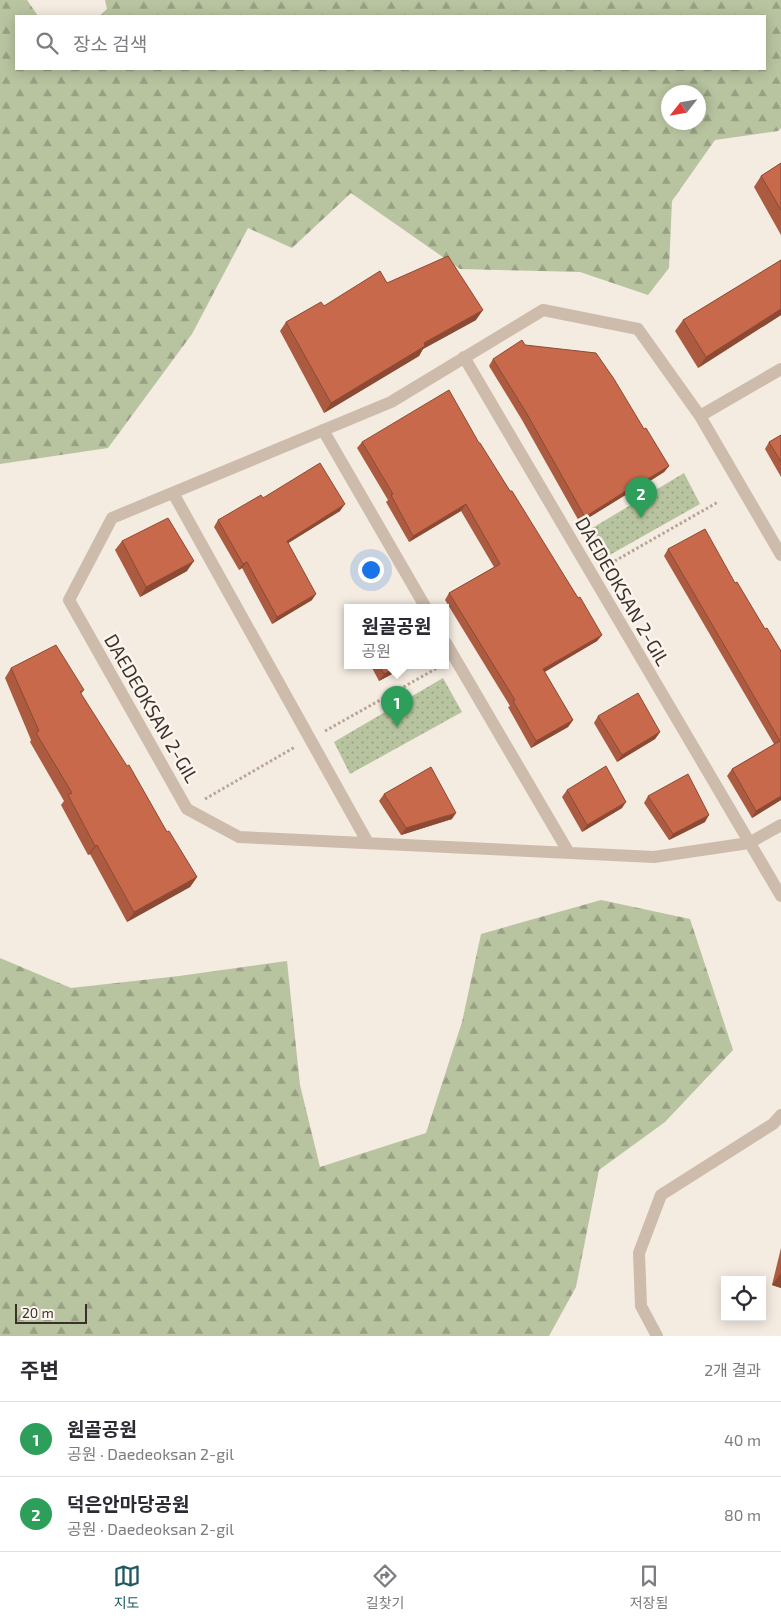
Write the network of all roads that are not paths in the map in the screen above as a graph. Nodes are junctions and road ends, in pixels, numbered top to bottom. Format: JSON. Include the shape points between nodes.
{"nodes":[{"id":1,"x":464,"y":357,"type":"junction"},
{"id":2,"x":781,"y":369,"type":"edge"},
{"id":3,"x":700,"y":416,"type":"junction"},
{"id":4,"x":323,"y":430,"type":"junction"},
{"id":5,"x":173,"y":493,"type":"junction"},
{"id":6,"x":781,"y":555,"type":"edge"},
{"id":7,"x":424,"y":604,"type":"edge"},
{"id":8,"x":449,"y":648,"type":"edge"},
{"id":9,"x":781,"y":825,"type":"edge"},
{"id":10,"x":749,"y":843,"type":"junction"},
{"id":11,"x":368,"y":844,"type":"junction"},
{"id":12,"x":569,"y":853,"type":"junction"},
{"id":13,"x":781,"y":896,"type":"edge"},
{"id":14,"x":781,"y":1115,"type":"edge"},
{"id":15,"x":657,"y":1336,"type":"edge"}],
"edges":[{"from":1,"to":3,"type":"street","name":"DAEDEOKSAN 2-GIL","via":[[543,310],[638,329]]},
{"from":1,"to":4,"type":"street","name":"DAEDEOKSAN 2-GIL","via":[[391,402]]},
{"from":1,"to":10,"type":"street","name":"DAEDEOKSAN 2-GIL"},
{"from":2,"to":3,"type":"street"},
{"from":3,"to":6,"type":"street","name":"DAEDEOKSAN 2-GIL"},
{"from":4,"to":5,"type":"street","name":"DAEDEOKSAN 2-GIL"},
{"from":4,"to":7,"type":"street"},
{"from":5,"to":11,"type":"street"},
{"from":5,"to":11,"type":"street","name":"DAEDEOKSAN 2-GIL","via":[[112,518],[69,600],[187,809],[239,838]]},
{"from":8,"to":12,"type":"street"},
{"from":9,"to":10,"type":"street","name":"DAEDEOKSAN 2-GIL"},
{"from":10,"to":12,"type":"street","name":"DAEDEOKSAN 2-GIL","via":[[654,857]]},
{"from":10,"to":13,"type":"street"},
{"from":11,"to":12,"type":"street","name":"DAEDEOKSAN 2-GIL"},
{"from":14,"to":15,"type":"street","via":[[773,1124],[661,1195],[639,1253],[641,1306]]}]}
